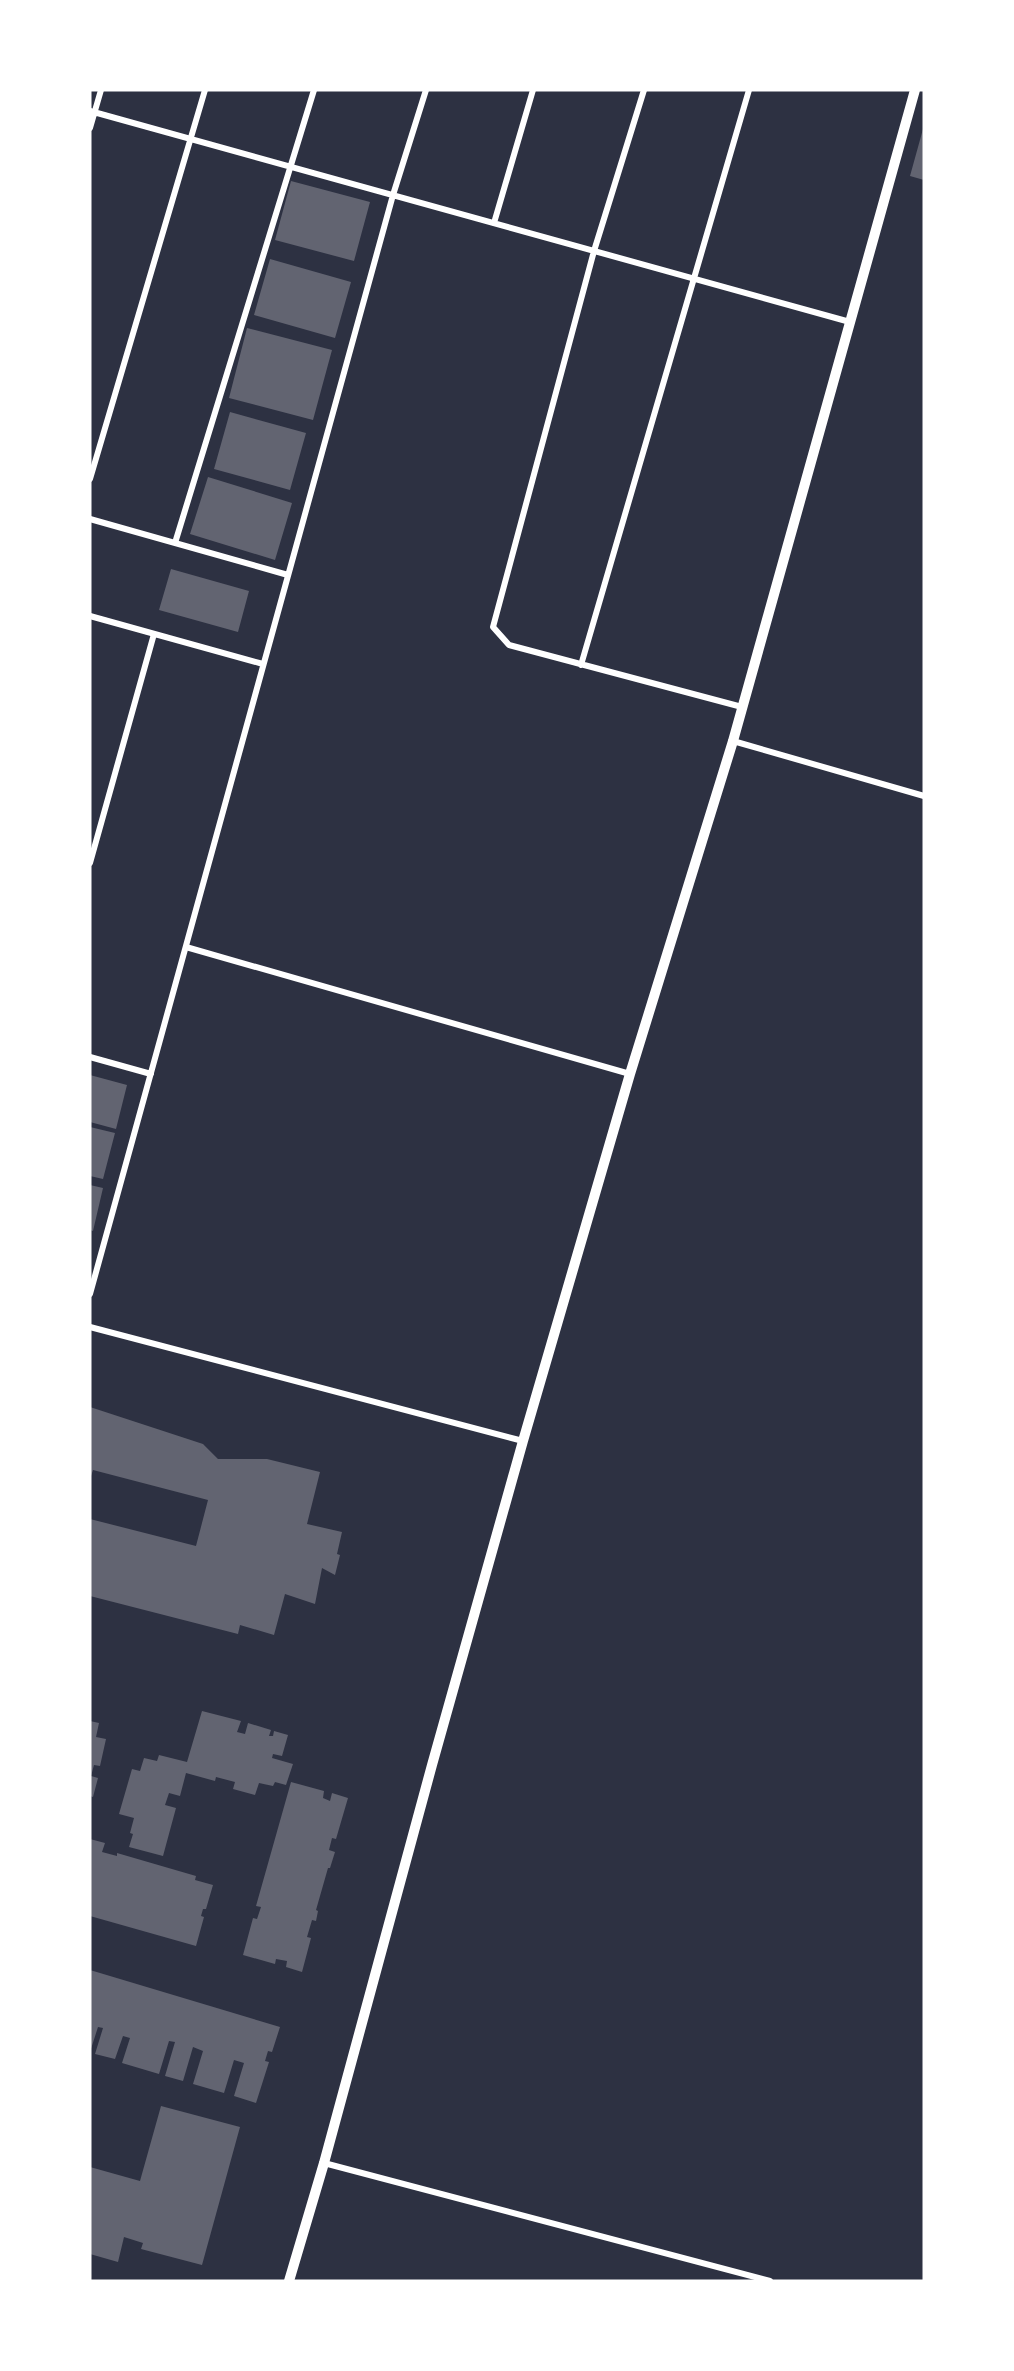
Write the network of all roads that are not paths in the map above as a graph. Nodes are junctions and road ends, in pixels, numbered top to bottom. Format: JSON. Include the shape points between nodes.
{"nodes":[{"id":1,"x":101,"y":90,"type":"edge"},
{"id":2,"x":205,"y":90,"type":"edge"},
{"id":3,"x":314,"y":90,"type":"edge"},
{"id":4,"x":426,"y":90,"type":"edge"},
{"id":5,"x":533,"y":90,"type":"edge"},
{"id":6,"x":644,"y":90,"type":"edge"},
{"id":7,"x":749,"y":90,"type":"edge"},
{"id":8,"x":915,"y":90,"type":"edge"},
{"id":9,"x":92,"y":112,"type":"edge"},
{"id":10,"x":90,"y":128,"type":"edge"},
{"id":11,"x":190,"y":139,"type":"junction"},
{"id":12,"x":291,"y":167,"type":"junction"},
{"id":13,"x":393,"y":195,"type":"junction"},
{"id":14,"x":494,"y":223,"type":"junction"},
{"id":15,"x":594,"y":251,"type":"junction"},
{"id":16,"x":695,"y":279,"type":"junction"},
{"id":17,"x":850,"y":322,"type":"junction"},
{"id":18,"x":90,"y":479,"type":"edge"},
{"id":19,"x":90,"y":519,"type":"edge"},
{"id":20,"x":175,"y":543,"type":"junction"},
{"id":21,"x":288,"y":575,"type":"junction"},
{"id":22,"x":90,"y":616,"type":"edge"},
{"id":23,"x":154,"y":634,"type":"junction"},
{"id":24,"x":263,"y":664,"type":"junction"},
{"id":25,"x":582,"y":666,"type":"junction"},
{"id":26,"x":742,"y":707,"type":"junction"},
{"id":27,"x":733,"y":741,"type":"junction"},
{"id":28,"x":924,"y":796,"type":"edge"},
{"id":29,"x":90,"y":863,"type":"edge"},
{"id":30,"x":186,"y":947,"type":"junction"},
{"id":31,"x":90,"y":1057,"type":"edge"},
{"id":32,"x":151,"y":1074,"type":"junction"},
{"id":33,"x":630,"y":1074,"type":"junction"},
{"id":34,"x":90,"y":1294,"type":"edge"},
{"id":35,"x":90,"y":1327,"type":"edge"},
{"id":36,"x":523,"y":1441,"type":"junction"},
{"id":37,"x":324,"y":2163,"type":"junction"},
{"id":38,"x":289,"y":2281,"type":"edge"},
{"id":39,"x":770,"y":2281,"type":"edge"}],
"edges":[{"from":1,"to":9,"type":"street"},
{"from":2,"to":11,"type":"street"},
{"from":3,"to":12,"type":"street"},
{"from":4,"to":13,"type":"street"},
{"from":5,"to":14,"type":"street"},
{"from":6,"to":15,"type":"street"},
{"from":7,"to":16,"type":"street"},
{"from":8,"to":17,"type":"street"},
{"from":9,"to":10,"type":"street"},
{"from":9,"to":11,"type":"street"},
{"from":11,"to":12,"type":"street"},
{"from":11,"to":18,"type":"street"},
{"from":12,"to":13,"type":"street"},
{"from":12,"to":20,"type":"street"},
{"from":13,"to":14,"type":"street"},
{"from":13,"to":21,"type":"street"},
{"from":14,"to":15,"type":"street"},
{"from":15,"to":16,"type":"street"},
{"from":15,"to":25,"type":"street","via":[[493,627],[509,645]]},
{"from":16,"to":17,"type":"street"},
{"from":16,"to":25,"type":"street"},
{"from":17,"to":26,"type":"street"},
{"from":19,"to":20,"type":"street"},
{"from":20,"to":21,"type":"street"},
{"from":21,"to":24,"type":"street"},
{"from":22,"to":23,"type":"street"},
{"from":23,"to":24,"type":"street"},
{"from":23,"to":29,"type":"street"},
{"from":24,"to":30,"type":"street"},
{"from":25,"to":26,"type":"street"},
{"from":26,"to":27,"type":"street"},
{"from":27,"to":28,"type":"street"},
{"from":27,"to":33,"type":"street"},
{"from":30,"to":32,"type":"street"},
{"from":30,"to":33,"type":"street"},
{"from":31,"to":32,"type":"street"},
{"from":32,"to":34,"type":"street"},
{"from":33,"to":36,"type":"street"},
{"from":35,"to":36,"type":"street"},
{"from":36,"to":37,"type":"street"},
{"from":37,"to":38,"type":"street"},
{"from":37,"to":39,"type":"street"}]}
